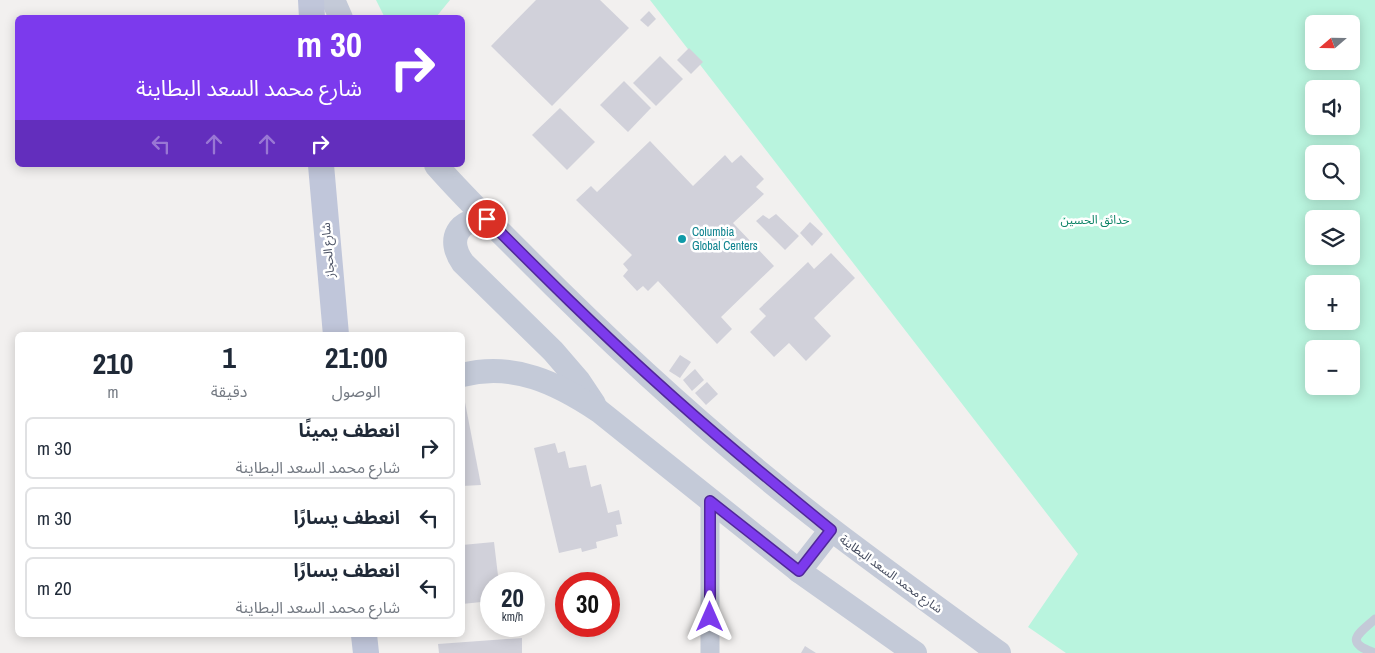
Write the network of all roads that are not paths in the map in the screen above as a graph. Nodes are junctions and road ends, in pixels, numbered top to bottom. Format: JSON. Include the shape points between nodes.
{"nodes":[{"id":1,"x":311,"y":0,"type":"edge"},
{"id":2,"x":333,"y":0,"type":"edge"},
{"id":3,"x":312,"y":15,"type":"edge"},
{"id":4,"x":340,"y":15,"type":"edge"},
{"id":5,"x":321,"y":167,"type":"edge"},
{"id":6,"x":438,"y":167,"type":"edge"},
{"id":7,"x":487,"y":219,"type":"junction"},
{"id":8,"x":336,"y":332,"type":"edge"},
{"id":9,"x":465,"y":375,"type":"edge"},
{"id":10,"x":599,"y":411,"type":"junction"},
{"id":11,"x":710,"y":501,"type":"junction"},
{"id":12,"x":831,"y":530,"type":"junction"},
{"id":13,"x":799,"y":571,"type":"junction"},
{"id":14,"x":1375,"y":619,"type":"edge"},
{"id":15,"x":364,"y":637,"type":"edge"},
{"id":16,"x":366,"y":653,"type":"edge"},
{"id":17,"x":710,"y":653,"type":"edge"},
{"id":18,"x":915,"y":653,"type":"edge"},
{"id":19,"x":999,"y":653,"type":"edge"},
{"id":20,"x":1375,"y":653,"type":"edge"}],
"edges":[{"from":1,"to":3,"type":"main road"},
{"from":2,"to":4,"type":"street"},
{"from":5,"to":8,"type":"main road","name":"شارع الحجاز"},
{"from":6,"to":7,"type":"street","name":"شارع محمد السعد البطاينة"},
{"from":7,"to":10,"type":"street","via":[[475,219],[458,232],[457,254],[463,264],[566,365]]},
{"from":7,"to":12,"type":"street","name":"شارع محمد السعد البطاينة","via":[[569,302],[654,380]]},
{"from":9,"to":10,"type":"street","via":[[513,372],[553,384]]},
{"from":10,"to":11,"type":"street"},
{"from":11,"to":13,"type":"street"},
{"from":11,"to":17,"type":"street"},
{"from":12,"to":13,"type":"street"},
{"from":12,"to":19,"type":"street","name":"شارع محمد السعد البطاينة"},
{"from":13,"to":18,"type":"street"},
{"from":14,"to":20,"type":"lane","via":[[1356,639],[1360,648]]},
{"from":15,"to":16,"type":"main road"}]}
